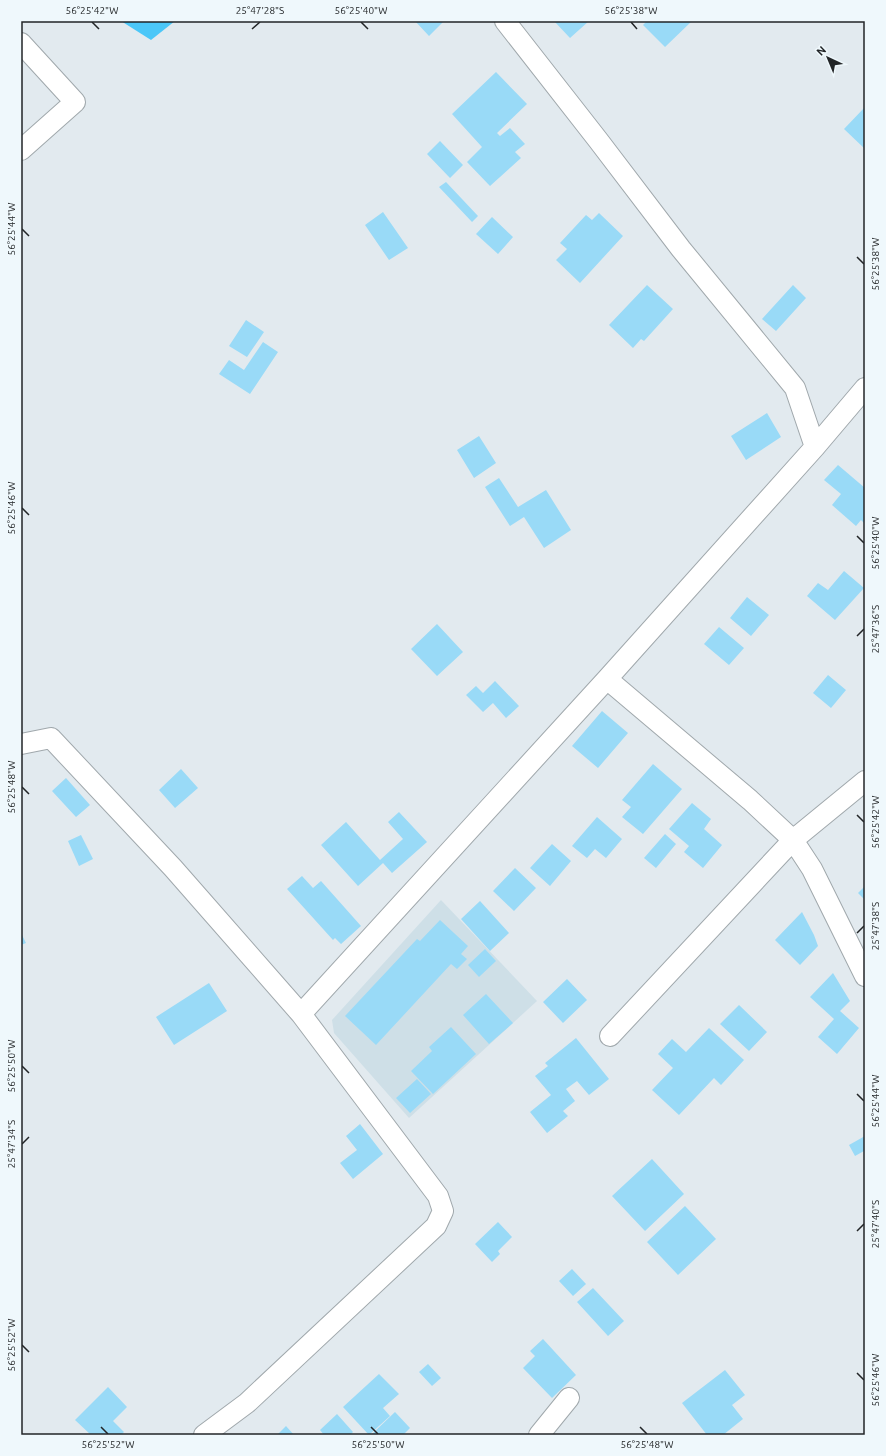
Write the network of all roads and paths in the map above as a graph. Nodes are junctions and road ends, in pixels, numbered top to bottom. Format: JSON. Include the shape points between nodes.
{"nodes":[{"id":1,"x":505,"y":21,"type":"edge"},
{"id":2,"x":21,"y":43,"type":"edge"},
{"id":3,"x":21,"y":150,"type":"edge"},
{"id":4,"x":865,"y":388,"type":"edge"},
{"id":5,"x":815,"y":447,"type":"junction"},
{"id":6,"x":607,"y":679,"type":"junction"},
{"id":7,"x":21,"y":744,"type":"edge"},
{"id":8,"x":865,"y":781,"type":"edge"},
{"id":9,"x":793,"y":840,"type":"junction"},
{"id":10,"x":865,"y":976,"type":"edge"},
{"id":11,"x":301,"y":1014,"type":"junction"},
{"id":12,"x":610,"y":1036,"type":"dead end"},
{"id":13,"x":569,"y":1398,"type":"dead end"},
{"id":14,"x":204,"y":1435,"type":"edge"},
{"id":15,"x":539,"y":1435,"type":"edge"}],
"edges":[{"from":1,"to":5,"type":"street","via":[[682,249],[795,388]]},
{"from":2,"to":3,"type":"street","via":[[75,102]]},
{"from":4,"to":5,"type":"street"},
{"from":5,"to":6,"type":"street"},
{"from":6,"to":9,"type":"street","via":[[750,800]]},
{"from":6,"to":11,"type":"street"},
{"from":7,"to":11,"type":"street","via":[[51,738],[173,868]]},
{"from":8,"to":9,"type":"street"},
{"from":9,"to":10,"type":"street","via":[[812,869]]},
{"from":9,"to":12,"type":"street"},
{"from":11,"to":14,"type":"street","via":[[438,1196],[443,1211],[436,1226],[247,1403]]},
{"from":13,"to":15,"type":"street"}]}
